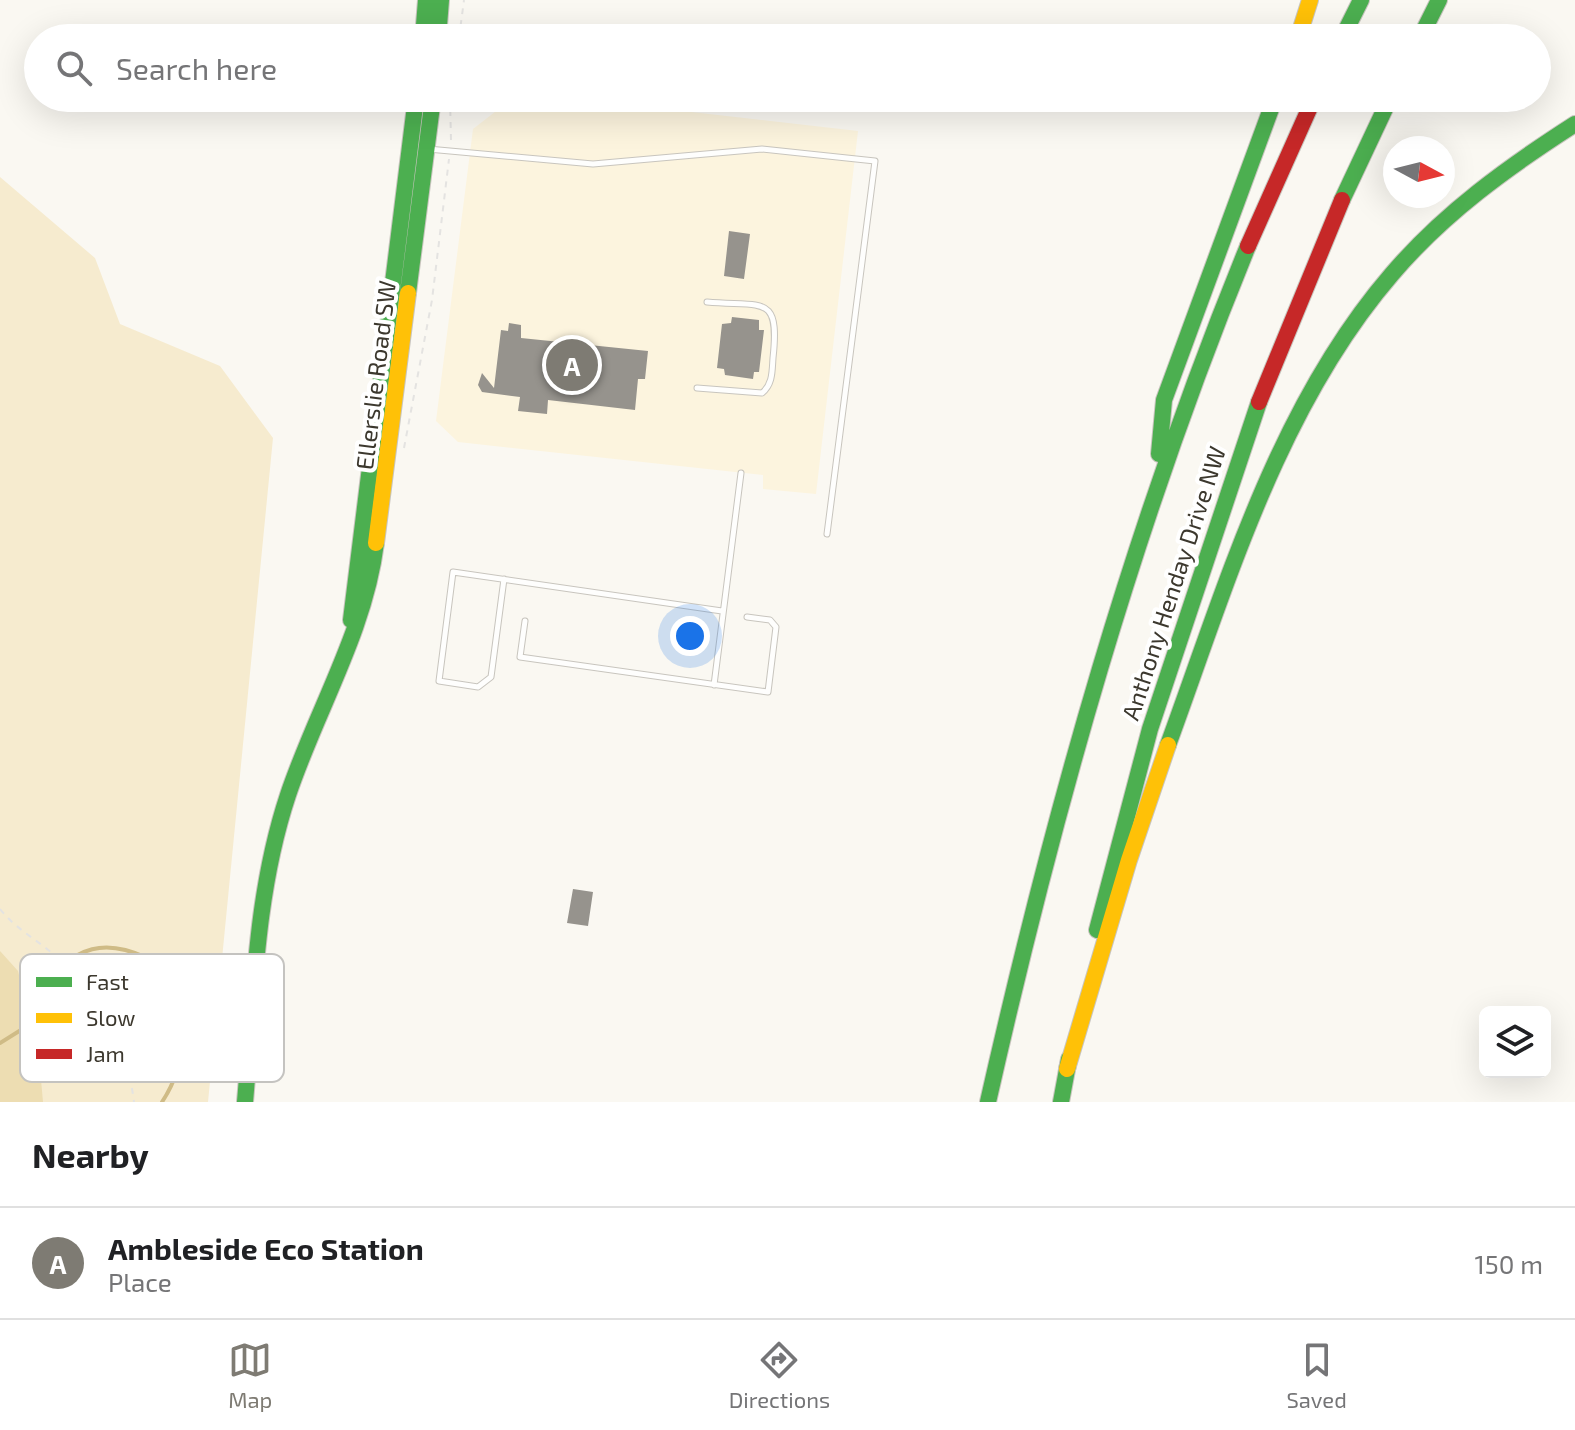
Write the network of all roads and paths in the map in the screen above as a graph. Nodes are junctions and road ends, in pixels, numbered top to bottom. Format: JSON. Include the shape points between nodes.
{"nodes":[{"id":1,"x":426,"y":0,"type":"edge"},
{"id":2,"x":441,"y":0,"type":"edge"},
{"id":3,"x":464,"y":0,"type":"edge"},
{"id":4,"x":1310,"y":0,"type":"edge"},
{"id":5,"x":1361,"y":0,"type":"edge"},
{"id":6,"x":1439,"y":0,"type":"edge"},
{"id":7,"x":424,"y":24,"type":"edge"},
{"id":8,"x":439,"y":24,"type":"edge"},
{"id":9,"x":461,"y":24,"type":"edge"},
{"id":10,"x":1302,"y":24,"type":"edge"},
{"id":11,"x":1349,"y":24,"type":"edge"},
{"id":12,"x":1427,"y":24,"type":"edge"},
{"id":13,"x":417,"y":112,"type":"edge"},
{"id":14,"x":429,"y":112,"type":"edge"},
{"id":15,"x":450,"y":112,"type":"edge"},
{"id":16,"x":1270,"y":112,"type":"edge"},
{"id":17,"x":1308,"y":112,"type":"edge"},
{"id":18,"x":1384,"y":112,"type":"edge"},
{"id":19,"x":1575,"y":124,"type":"edge"},
{"id":20,"x":451,"y":136,"type":"dead end"},
{"id":21,"x":419,"y":149,"type":"junction"},
{"id":22,"x":448,"y":169,"type":"dead end"},
{"id":23,"x":707,"y":302,"type":"dead end"},
{"id":24,"x":697,"y":388,"type":"dead end"},
{"id":25,"x":404,"y":448,"type":"dead end"},
{"id":26,"x":741,"y":473,"type":"dead end"},
{"id":27,"x":1156,"y":484,"type":"junction"},
{"id":28,"x":827,"y":534,"type":"dead end"},
{"id":29,"x":504,"y":579,"type":"junction"},
{"id":30,"x":722,"y":611,"type":"junction"},
{"id":31,"x":747,"y":617,"type":"dead end"},
{"id":32,"x":525,"y":621,"type":"dead end"},
{"id":33,"x":714,"y":685,"type":"junction"},
{"id":34,"x":0,"y":909,"type":"edge"},
{"id":35,"x":52,"y":954,"type":"edge"},
{"id":36,"x":257,"y":954,"type":"edge"},
{"id":37,"x":1067,"y":1069,"type":"junction"},
{"id":38,"x":130,"y":1082,"type":"edge"},
{"id":39,"x":247,"y":1082,"type":"edge"},
{"id":40,"x":134,"y":1102,"type":"edge"},
{"id":41,"x":245,"y":1102,"type":"edge"},
{"id":42,"x":988,"y":1102,"type":"edge"},
{"id":43,"x":1061,"y":1102,"type":"edge"}],
"edges":[{"from":1,"to":7,"type":"main road"},
{"from":2,"to":8,"type":"main road"},
{"from":3,"to":9,"type":"path"},
{"from":4,"to":10,"type":"main road"},
{"from":5,"to":11,"type":"main road"},
{"from":6,"to":12,"type":"main road"},
{"from":13,"to":21,"type":"main road","name":"Ellerslie Road SW"},
{"from":14,"to":21,"type":"main road","name":"Ellerslie Road SW"},
{"from":15,"to":20,"type":"path"},
{"from":16,"to":27,"type":"main road","via":[[1164,400]]},
{"from":17,"to":27,"type":"main road","name":"Anthony Henday Drive NW","via":[[1247,247]]},
{"from":18,"to":37,"type":"main road","name":"Anthony Henday Drive NW","via":[[1321,248],[1222,503],[1136,775]]},
{"from":19,"to":37,"type":"main road","via":[[1443,220],[1371,299],[1318,381],[1244,538],[1185,699]]},
{"from":21,"to":28,"type":"lane","via":[[593,164],[762,149],[875,161]]},
{"from":21,"to":36,"type":"main road","name":"Ellerslie Road SW","via":[[379,540],[368,597],[288,795],[263,888]]},
{"from":22,"to":25,"type":"path","via":[[430,311]]},
{"from":23,"to":24,"type":"lane","via":[[764,307],[773,314],[777,323],[771,380],[762,393]]},
{"from":26,"to":30,"type":"lane"},
{"from":27,"to":42,"type":"main road","name":"Anthony Henday Drive NW","via":[[1042,858]]},
{"from":29,"to":29,"type":"lane","via":[[453,572],[439,681],[478,687],[491,677]]},
{"from":29,"to":30,"type":"lane"},
{"from":30,"to":33,"type":"lane"},
{"from":31,"to":33,"type":"lane","via":[[770,620],[776,627],[768,692]]},
{"from":32,"to":33,"type":"lane","via":[[520,657]]},
{"from":34,"to":35,"type":"path","via":[[19,931]]},
{"from":37,"to":43,"type":"main road","name":"Anthony Henday Drive NW"},
{"from":38,"to":40,"type":"path"},
{"from":39,"to":41,"type":"main road","name":"Ellerslie Road SW"}]}
